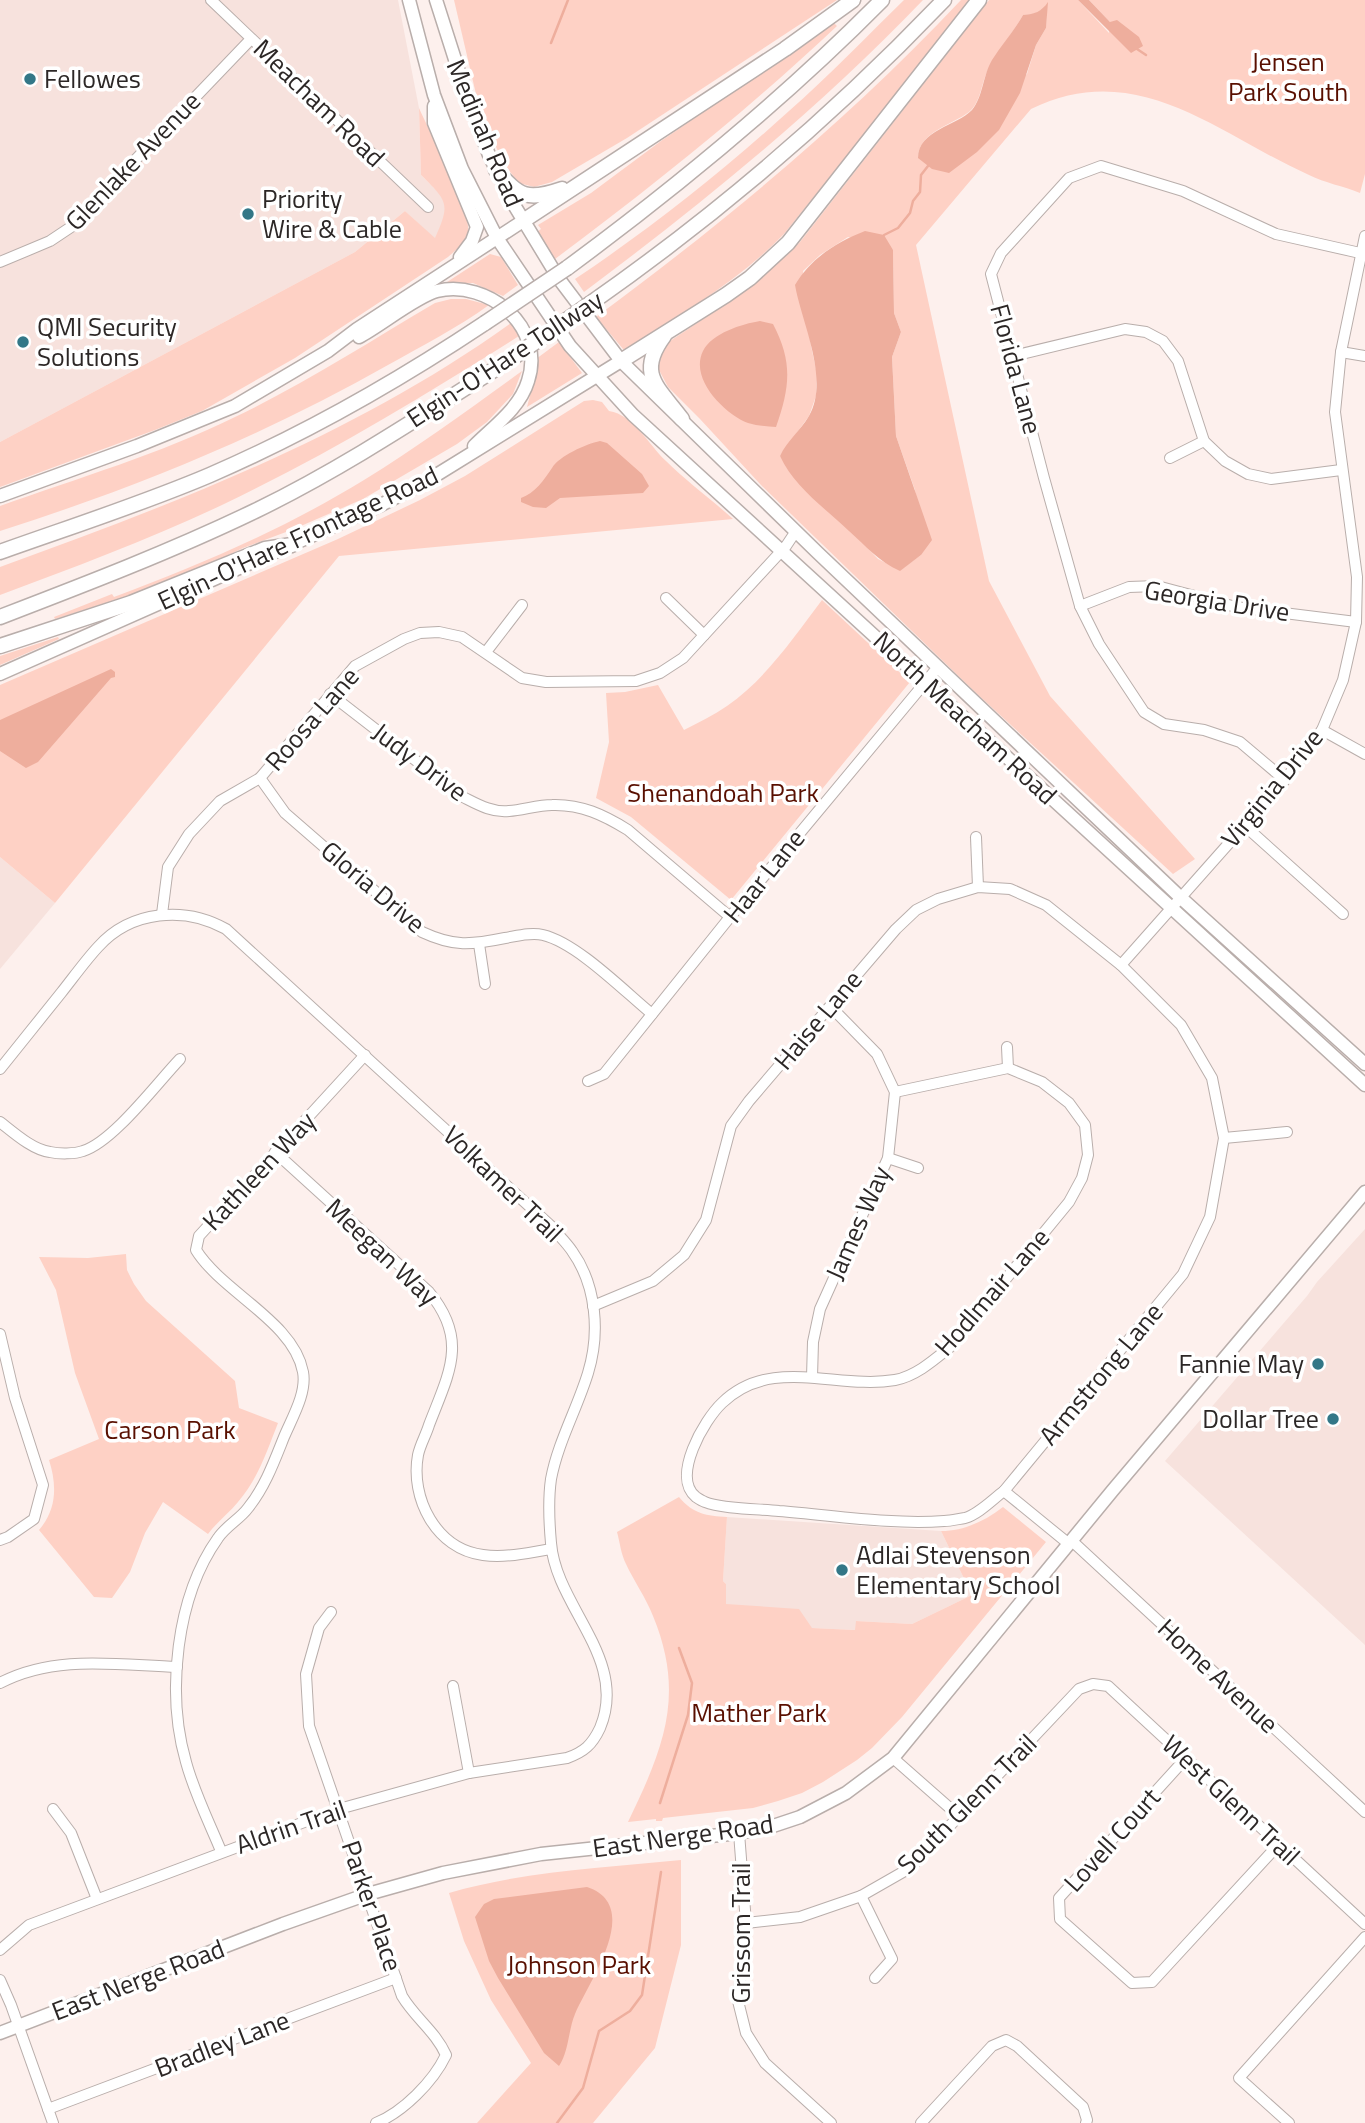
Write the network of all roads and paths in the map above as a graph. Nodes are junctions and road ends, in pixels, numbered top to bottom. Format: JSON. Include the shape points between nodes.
{"nodes":[{"id":1,"x":211,"y":0,"type":"edge"},
{"id":2,"x":409,"y":0,"type":"edge"},
{"id":3,"x":436,"y":0,"type":"edge"},
{"id":4,"x":853,"y":0,"type":"edge"},
{"id":5,"x":882,"y":0,"type":"edge"},
{"id":6,"x":944,"y":0,"type":"edge"},
{"id":7,"x":979,"y":0,"type":"edge"},
{"id":8,"x":251,"y":39,"type":"junction"},
{"id":9,"x":434,"y":96,"type":"junction"},
{"id":10,"x":496,"y":170,"type":"junction"},
{"id":11,"x":580,"y":183,"type":"junction"},
{"id":12,"x":428,"y":207,"type":"dead end"},
{"id":13,"x":523,"y":221,"type":"junction"},
{"id":14,"x":1365,"y":236,"type":"edge"},
{"id":15,"x":497,"y":238,"type":"junction"},
{"id":16,"x":1360,"y":253,"type":"junction"},
{"id":17,"x":0,"y":262,"type":"edge"},
{"id":18,"x":452,"y":266,"type":"junction"},
{"id":19,"x":595,"y":330,"type":"joint"},
{"id":20,"x":667,"y":332,"type":"junction"},
{"id":21,"x":570,"y":346,"type":"joint"},
{"id":22,"x":328,"y":351,"type":"junction"},
{"id":23,"x":1341,"y":352,"type":"junction"},
{"id":24,"x":1013,"y":356,"type":"junction"},
{"id":25,"x":1365,"y":356,"type":"edge"},
{"id":26,"x":621,"y":361,"type":"junction"},
{"id":27,"x":596,"y":377,"type":"junction"},
{"id":28,"x":682,"y":419,"type":"junction"},
{"id":29,"x":1204,"y":441,"type":"junction"},
{"id":30,"x":1170,"y":457,"type":"dead end"},
{"id":31,"x":459,"y":461,"type":"junction"},
{"id":32,"x":1341,"y":470,"type":"junction"},
{"id":33,"x":0,"y":496,"type":"edge"},
{"id":34,"x":796,"y":531,"type":"junction"},
{"id":35,"x":292,"y":545,"type":"junction"},
{"id":36,"x":782,"y":550,"type":"junction"},
{"id":37,"x":0,"y":552,"type":"edge"},
{"id":38,"x":666,"y":598,"type":"dead end"},
{"id":39,"x":522,"y":605,"type":"dead end"},
{"id":40,"x":1080,"y":606,"type":"junction"},
{"id":41,"x":0,"y":617,"type":"edge"},
{"id":42,"x":1356,"y":622,"type":"junction"},
{"id":43,"x":704,"y":635,"type":"junction"},
{"id":44,"x":0,"y":646,"type":"edge"},
{"id":45,"x":486,"y":652,"type":"junction"},
{"id":46,"x":938,"y":667,"type":"junction"},
{"id":47,"x":0,"y":674,"type":"edge"},
{"id":48,"x":926,"y":681,"type":"junction"},
{"id":49,"x":330,"y":694,"type":"junction"},
{"id":50,"x":1322,"y":730,"type":"junction"},
{"id":51,"x":1365,"y":754,"type":"edge"},
{"id":52,"x":260,"y":778,"type":"junction"},
{"id":53,"x":1285,"y":780,"type":"junction"},
{"id":54,"x":1245,"y":826,"type":"junction"},
{"id":55,"x":976,"y":837,"type":"dead end"},
{"id":56,"x":978,"y":887,"type":"junction"},
{"id":57,"x":1180,"y":897,"type":"junction"},
{"id":58,"x":1170,"y":909,"type":"junction"},
{"id":59,"x":162,"y":914,"type":"junction"},
{"id":60,"x":1343,"y":914,"type":"dead end"},
{"id":61,"x":730,"y":917,"type":"junction"},
{"id":62,"x":479,"y":944,"type":"junction"},
{"id":63,"x":1121,"y":965,"type":"junction"},
{"id":64,"x":485,"y":984,"type":"dead end"},
{"id":65,"x":831,"y":1007,"type":"junction"},
{"id":66,"x":652,"y":1014,"type":"junction"},
{"id":67,"x":1007,"y":1047,"type":"dead end"},
{"id":68,"x":365,"y":1055,"type":"junction"},
{"id":69,"x":180,"y":1059,"type":"dead end"},
{"id":70,"x":1365,"y":1064,"type":"edge"},
{"id":71,"x":1008,"y":1068,"type":"junction"},
{"id":72,"x":0,"y":1069,"type":"edge"},
{"id":73,"x":588,"y":1081,"type":"dead end"},
{"id":74,"x":1365,"y":1085,"type":"edge"},
{"id":75,"x":895,"y":1092,"type":"junction"},
{"id":76,"x":0,"y":1122,"type":"edge"},
{"id":77,"x":1287,"y":1132,"type":"dead end"},
{"id":78,"x":1224,"y":1138,"type":"junction"},
{"id":79,"x":275,"y":1152,"type":"junction"},
{"id":80,"x":888,"y":1158,"type":"junction"},
{"id":81,"x":918,"y":1168,"type":"dead end"},
{"id":82,"x":1365,"y":1192,"type":"edge"},
{"id":83,"x":593,"y":1306,"type":"junction"},
{"id":84,"x":0,"y":1334,"type":"edge"},
{"id":85,"x":812,"y":1377,"type":"junction"},
{"id":86,"x":690,"y":1491,"type":"joint"},
{"id":87,"x":1004,"y":1491,"type":"junction"},
{"id":88,"x":0,"y":1540,"type":"edge"},
{"id":89,"x":1070,"y":1542,"type":"junction"},
{"id":90,"x":551,"y":1549,"type":"junction"},
{"id":91,"x":331,"y":1612,"type":"dead end"},
{"id":92,"x":177,"y":1667,"type":"junction"},
{"id":93,"x":0,"y":1683,"type":"edge"},
{"id":94,"x":1093,"y":1684,"type":"joint"},
{"id":95,"x":453,"y":1686,"type":"dead end"},
{"id":96,"x":594,"y":1741,"type":"joint"},
{"id":97,"x":893,"y":1758,"type":"junction"},
{"id":98,"x":1186,"y":1758,"type":"junction"},
{"id":99,"x":469,"y":1773,"type":"junction"},
{"id":100,"x":339,"y":1809,"type":"junction"},
{"id":101,"x":53,"y":1810,"type":"dead end"},
{"id":102,"x":1365,"y":1812,"type":"edge"},
{"id":103,"x":960,"y":1817,"type":"junction"},
{"id":104,"x":740,"y":1833,"type":"junction"},
{"id":105,"x":1279,"y":1844,"type":"junction"},
{"id":106,"x":221,"y":1851,"type":"junction"},
{"id":107,"x":368,"y":1894,"type":"junction"},
{"id":108,"x":861,"y":1896,"type":"junction"},
{"id":109,"x":97,"y":1899,"type":"junction"},
{"id":110,"x":746,"y":1923,"type":"junction"},
{"id":111,"x":1365,"y":1923,"type":"edge"},
{"id":112,"x":1365,"y":1937,"type":"edge"},
{"id":113,"x":0,"y":1950,"type":"edge"},
{"id":114,"x":396,"y":1978,"type":"junction"},
{"id":115,"x":875,"y":1978,"type":"dead end"},
{"id":116,"x":0,"y":1980,"type":"edge"},
{"id":117,"x":18,"y":2026,"type":"junction"},
{"id":118,"x":0,"y":2033,"type":"edge"},
{"id":119,"x":48,"y":2109,"type":"junction"},
{"id":120,"x":52,"y":2123,"type":"edge"},
{"id":121,"x":376,"y":2123,"type":"edge"},
{"id":122,"x":831,"y":2123,"type":"edge"},
{"id":123,"x":920,"y":2123,"type":"edge"},
{"id":124,"x":1086,"y":2123,"type":"edge"},
{"id":125,"x":1289,"y":2123,"type":"edge"}],
"edges":[{"from":1,"to":8,"type":"street","name":"Meacham Road"},
{"from":2,"to":9,"type":"main road","name":"Medinah Road"},
{"from":3,"to":10,"type":"main road","name":"Medinah Road"},
{"from":4,"to":11,"type":"highway"},
{"from":5,"to":37,"type":"highway","name":"Elgin-O'Hare Tollway","bridge":true,"via":[[717,151],[567,268],[485,323],[371,394],[266,450],[195,481]]},
{"from":6,"to":41,"type":"highway","name":"Elgin-O'Hare Tollway","bridge":true,"via":[[792,145],[592,303],[511,359],[338,467],[257,510]]},
{"from":7,"to":20,"type":"highway","via":[[788,243],[750,278]]},
{"from":8,"to":12,"type":"street","name":"Meacham Road"},
{"from":8,"to":17,"type":"street","name":"Glenlake Avenue","via":[[71,227]]},
{"from":9,"to":15,"type":"main road","name":"Medinah Road","via":[[462,169]]},
{"from":9,"to":18,"type":"main road","via":[[434,123],[477,227]]},
{"from":10,"to":11,"type":"highway","via":[[519,193],[531,197]]},
{"from":10,"to":13,"type":"main road","name":"Medinah Road"},
{"from":11,"to":13,"type":"highway"},
{"from":13,"to":15,"type":"main road"},
{"from":13,"to":19,"type":"main road","name":"Medinah Road"},
{"from":14,"to":16,"type":"street","name":"Virginia Drive"},
{"from":15,"to":18,"type":"main road"},
{"from":15,"to":21,"type":"main road","name":"Medinah Road"},
{"from":16,"to":23,"type":"street","name":"Virginia Drive"},
{"from":16,"to":24,"type":"street","name":"Florida Lane","via":[[1276,234],[1182,191],[1101,166],[1069,178],[1000,253],[991,274]]},
{"from":18,"to":22,"type":"main road"},
{"from":19,"to":26,"type":"main road","name":"North Meacham Road"},
{"from":20,"to":26,"type":"highway"},
{"from":20,"to":28,"type":"highway","via":[[650,359],[650,372]]},
{"from":21,"to":27,"type":"main road","name":"North Meacham Road"},
{"from":22,"to":31,"type":"main road","via":[[433,292],[470,290],[499,302],[526,337],[531,353],[529,381],[509,412]]},
{"from":22,"to":33,"type":"main road","via":[[222,411]]},
{"from":23,"to":25,"type":"street"},
{"from":23,"to":32,"type":"street","name":"Virginia Drive","via":[[1335,412]]},
{"from":24,"to":29,"type":"street","via":[[1125,329],[1146,332],[1163,341],[1178,361]]},
{"from":24,"to":40,"type":"street","name":"Florida Lane"},
{"from":26,"to":27,"type":"main road","name":"Elgin-O'Hare Frontage Road"},
{"from":26,"to":28,"type":"main road","name":"North Meacham Road"},
{"from":27,"to":31,"type":"main road","name":"Elgin-O'Hare Frontage Road"},
{"from":27,"to":36,"type":"main road","name":"North Meacham Road"},
{"from":28,"to":34,"type":"main road","name":"North Meacham Road"},
{"from":29,"to":30,"type":"street"},
{"from":29,"to":32,"type":"street","via":[[1225,461],[1248,474],[1271,479]]},
{"from":31,"to":35,"type":"main road","name":"Elgin-O'Hare Frontage Road","via":[[379,506]]},
{"from":32,"to":42,"type":"street","name":"Virginia Drive","via":[[1357,577]]},
{"from":34,"to":36,"type":"street","name":"Roosa Lane"},
{"from":34,"to":46,"type":"main road","name":"North Meacham Road"},
{"from":35,"to":44,"type":"highway","via":[[265,549],[131,603]]},
{"from":35,"to":47,"type":"main road","name":"Elgin-O'Hare Frontage Road"},
{"from":36,"to":43,"type":"street","name":"Roosa Lane"},
{"from":36,"to":48,"type":"main road","name":"North Meacham Road"},
{"from":38,"to":43,"type":"street"},
{"from":39,"to":45,"type":"street"},
{"from":40,"to":42,"type":"street","name":"Georgia Drive","via":[[1129,587],[1157,586],[1236,607]]},
{"from":40,"to":53,"type":"street","name":"Florida Lane","via":[[1099,645],[1143,712],[1164,724],[1205,730],[1240,742]]},
{"from":42,"to":50,"type":"street","name":"Virginia Drive","via":[[1343,680]]},
{"from":43,"to":45,"type":"street","name":"Roosa Lane","via":[[683,659],[636,681],[522,678]]},
{"from":45,"to":49,"type":"street","name":"Roosa Lane","via":[[462,637],[420,633],[355,666]]},
{"from":46,"to":48,"type":"street","name":"Haar Lane"},
{"from":46,"to":57,"type":"main road","name":"North Meacham Road"},
{"from":48,"to":58,"type":"main road","name":"North Meacham Road"},
{"from":48,"to":61,"type":"street","name":"Haar Lane"},
{"from":49,"to":52,"type":"street","name":"Roosa Lane"},
{"from":49,"to":61,"type":"street","name":"Judy Drive","via":[[463,797],[485,808],[506,812],[551,804],[590,809],[611,819]]},
{"from":50,"to":51,"type":"street"},
{"from":50,"to":53,"type":"street","name":"Virginia Drive"},
{"from":52,"to":59,"type":"street","name":"Roosa Lane","via":[[220,801],[189,834],[167,867]]},
{"from":52,"to":62,"type":"street","name":"Gloria Drive","via":[[285,813],[422,932],[456,945]]},
{"from":53,"to":54,"type":"street","name":"Virginia Drive"},
{"from":54,"to":57,"type":"street","name":"Virginia Drive"},
{"from":54,"to":60,"type":"street"},
{"from":55,"to":56,"type":"street"},
{"from":56,"to":63,"type":"street","name":"Haise Lane","via":[[1010,889],[1046,905]]},
{"from":56,"to":65,"type":"street","name":"Haise Lane","via":[[916,910]]},
{"from":57,"to":58,"type":"street","name":"Virginia Drive"},
{"from":57,"to":70,"type":"main road","name":"North Meacham Road"},
{"from":58,"to":63,"type":"street","name":"Virginia Drive"},
{"from":58,"to":74,"type":"main road","name":"North Meacham Road"},
{"from":59,"to":68,"type":"street","name":"Volkamer Trail","via":[[192,915],[226,929]]},
{"from":59,"to":72,"type":"street","via":[[128,924],[100,944]]},
{"from":61,"to":66,"type":"street","name":"Haar Lane"},
{"from":62,"to":64,"type":"street"},
{"from":62,"to":66,"type":"street","name":"Gloria Drive","via":[[542,934],[570,947]]},
{"from":63,"to":78,"type":"street","name":"Armstrong Lane","via":[[1181,1025],[1212,1078]]},
{"from":65,"to":75,"type":"street","via":[[877,1054]]},
{"from":65,"to":83,"type":"street","name":"Haise Lane","via":[[731,1126],[706,1220],[684,1255],[653,1281]]},
{"from":66,"to":73,"type":"street","name":"Haar Lane","via":[[604,1074]]},
{"from":67,"to":71,"type":"street"},
{"from":68,"to":79,"type":"street","name":"Kathleen Way"},
{"from":68,"to":83,"type":"street","name":"Volkamer Trail","via":[[552,1227],[573,1251]]},
{"from":69,"to":76,"type":"street","via":[[122,1122],[82,1152],[49,1152]]},
{"from":71,"to":75,"type":"street"},
{"from":71,"to":85,"type":"street","name":"Hodlmair Lane","via":[[1042,1082],[1069,1102],[1085,1125],[1088,1155],[1069,1202],[950,1347],[926,1367],[898,1380],[864,1383]]},
{"from":75,"to":80,"type":"street","name":"James Way"},
{"from":77,"to":78,"type":"street"},
{"from":78,"to":87,"type":"street","name":"Armstrong Lane","via":[[1210,1217],[1183,1274]]},
{"from":79,"to":90,"type":"street","name":"Meegan Way","via":[[443,1308],[452,1330],[449,1375],[418,1454],[416,1483],[423,1508],[436,1529],[455,1545],[480,1555]]},
{"from":79,"to":92,"type":"street","name":"Kathleen Way","via":[[199,1236],[196,1250],[295,1351],[304,1373],[300,1398],[265,1483],[248,1509],[219,1536],[202,1566],[186,1608]]},
{"from":80,"to":81,"type":"street"},
{"from":80,"to":85,"type":"street","name":"James Way","via":[[820,1309]]},
{"from":82,"to":89,"type":"main road","name":"East Nerge Road"},
{"from":83,"to":90,"type":"street","name":"Volkamer Trail","via":[[596,1341],[551,1478]]},
{"from":84,"to":88,"type":"street","via":[[43,1485],[33,1519]]},
{"from":85,"to":86,"type":"street","name":"Hodlmair Lane","via":[[772,1377],[740,1389],[723,1402],[697,1439],[685,1474]]},
{"from":86,"to":87,"type":"street","name":"Armstrong Lane","via":[[706,1503],[737,1507],[945,1521],[969,1517]]},
{"from":87,"to":89,"type":"street","name":"Home Avenue"},
{"from":89,"to":97,"type":"main road","name":"East Nerge Road"},
{"from":89,"to":102,"type":"street","name":"Home Avenue"},
{"from":90,"to":96,"type":"street","name":"Volkamer Trail","via":[[601,1660],[607,1691]]},
{"from":91,"to":100,"type":"street","name":"Parker Place","via":[[319,1628],[306,1674],[309,1726]]},
{"from":92,"to":93,"type":"street","via":[[75,1663],[42,1666]]},
{"from":92,"to":106,"type":"street","name":"Kathleen Way","via":[[177,1713],[185,1762]]},
{"from":94,"to":98,"type":"street","name":"West Glenn Trail","via":[[1108,1686]]},
{"from":94,"to":103,"type":"street","name":"South Glenn Trail","via":[[1079,1689]]},
{"from":95,"to":99,"type":"street"},
{"from":96,"to":99,"type":"street","name":"Aldrin Trail","via":[[582,1753],[567,1758]]},
{"from":97,"to":103,"type":"street"},
{"from":97,"to":104,"type":"main road","name":"East Nerge Road","via":[[846,1793],[800,1817]]},
{"from":98,"to":105,"type":"street","name":"West Glenn Trail"},
{"from":98,"to":105,"type":"street","name":"Lovell Court","via":[[1059,1898],[1060,1919],[1132,1983],[1152,1982]]},
{"from":99,"to":100,"type":"street","name":"Aldrin Trail"},
{"from":100,"to":106,"type":"street","name":"Aldrin Trail"},
{"from":100,"to":107,"type":"street","name":"Parker Place"},
{"from":101,"to":109,"type":"street","via":[[71,1833]]},
{"from":103,"to":108,"type":"street","name":"South Glenn Trail","via":[[910,1868]]},
{"from":104,"to":107,"type":"main road","name":"East Nerge Road","via":[[541,1854],[443,1872]]},
{"from":104,"to":110,"type":"street","name":"Grissom Trail"},
{"from":105,"to":111,"type":"street","name":"West Glenn Trail"},
{"from":106,"to":109,"type":"street","name":"Aldrin Trail"},
{"from":107,"to":114,"type":"street","name":"Parker Place"},
{"from":107,"to":117,"type":"main road","name":"East Nerge Road"},
{"from":108,"to":110,"type":"street","name":"South Glenn Trail","via":[[800,1917]]},
{"from":108,"to":115,"type":"street","via":[[892,1959]]},
{"from":109,"to":113,"type":"street","name":"Aldrin Trail","via":[[29,1925]]},
{"from":110,"to":122,"type":"street","name":"Grissom Trail","via":[[738,2001],[746,2033],[765,2063]]},
{"from":112,"to":125,"type":"street","via":[[1239,2078]]},
{"from":114,"to":119,"type":"street","name":"Bradley Lane"},
{"from":114,"to":121,"type":"street","name":"Parker Place","via":[[411,2011],[440,2040],[446,2055],[416,2094]]},
{"from":116,"to":117,"type":"street"},
{"from":117,"to":118,"type":"main road","name":"East Nerge Road"},
{"from":117,"to":119,"type":"street"},
{"from":119,"to":120,"type":"street"},
{"from":123,"to":124,"type":"street","via":[[992,2046],[1006,2040],[1083,2107]]}]}
